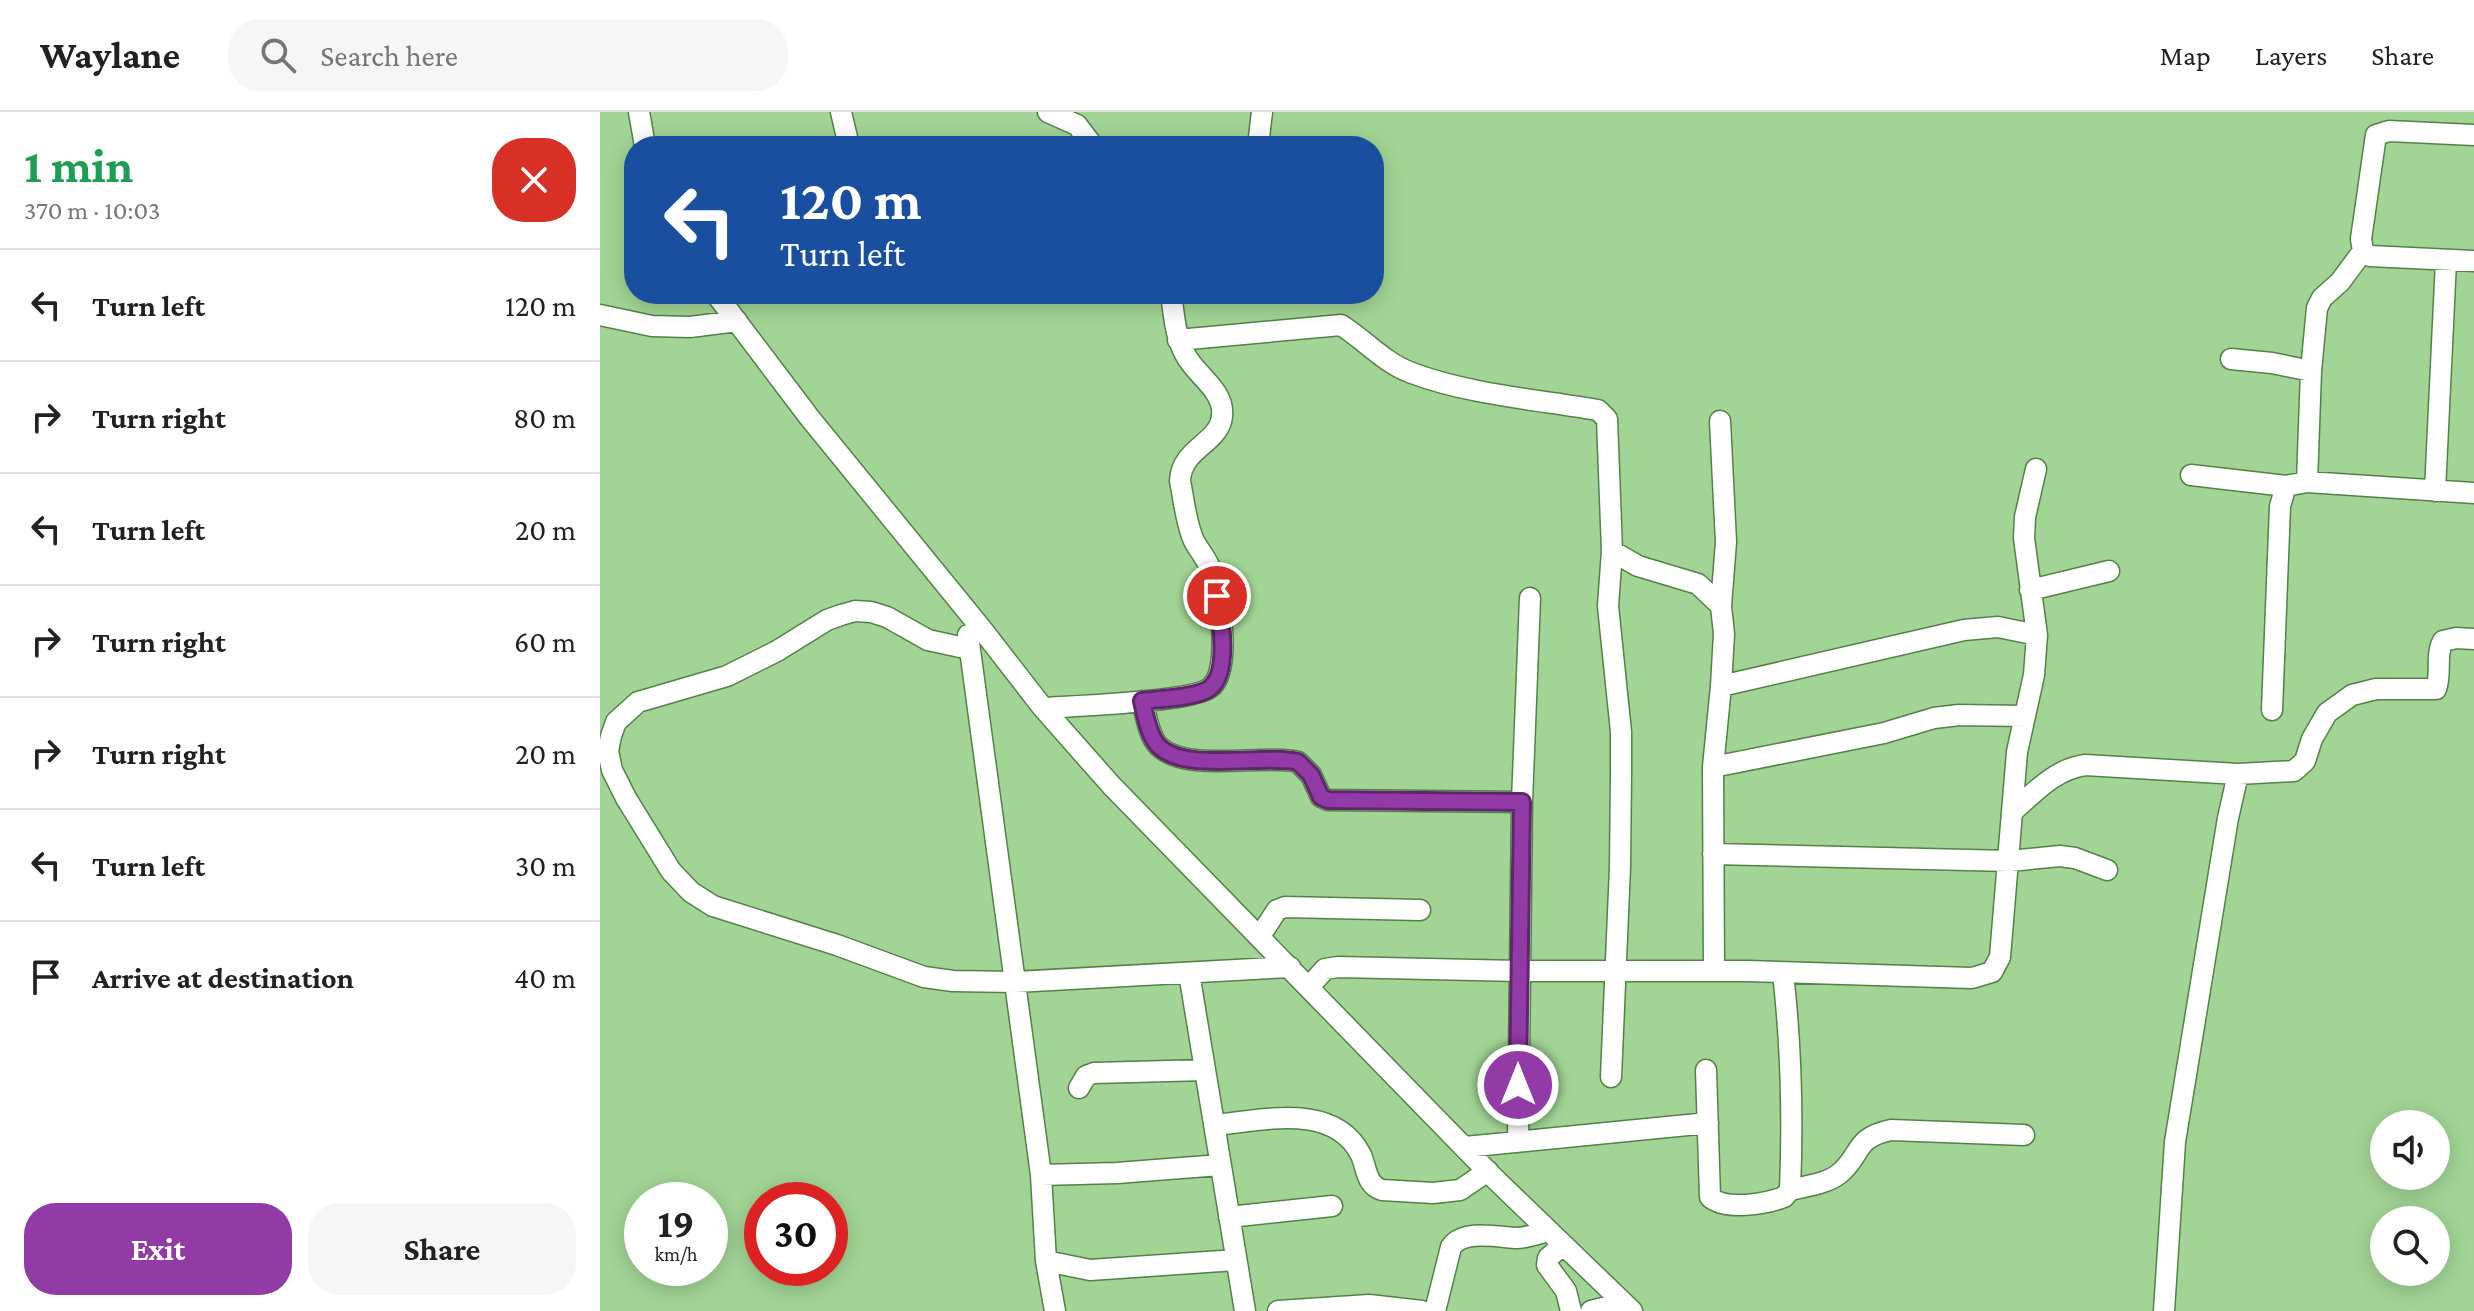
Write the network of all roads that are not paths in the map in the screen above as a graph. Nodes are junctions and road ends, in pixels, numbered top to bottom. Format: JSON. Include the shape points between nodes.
{"nodes":[{"id":1,"x":639,"y":112,"type":"edge"},
{"id":2,"x":841,"y":112,"type":"edge"},
{"id":3,"x":1048,"y":112,"type":"edge"},
{"id":4,"x":1262,"y":112,"type":"edge"},
{"id":5,"x":2474,"y":135,"type":"edge"},
{"id":6,"x":643,"y":136,"type":"edge"},
{"id":7,"x":847,"y":136,"type":"edge"},
{"id":8,"x":1085,"y":136,"type":"edge"},
{"id":9,"x":1259,"y":136,"type":"edge"},
{"id":10,"x":2363,"y":251,"type":"junction"},
{"id":11,"x":2446,"y":261,"type":"junction"},
{"id":12,"x":2474,"y":261,"type":"edge"},
{"id":13,"x":724,"y":304,"type":"edge"},
{"id":14,"x":1173,"y":304,"type":"edge"},
{"id":15,"x":600,"y":315,"type":"edge"},
{"id":16,"x":737,"y":321,"type":"junction"},
{"id":17,"x":1178,"y":340,"type":"junction"},
{"id":18,"x":2231,"y":359,"type":"dead end"},
{"id":19,"x":2311,"y":371,"type":"junction"},
{"id":20,"x":1720,"y":421,"type":"dead end"},
{"id":21,"x":2036,"y":469,"type":"dead end"},
{"id":22,"x":2191,"y":475,"type":"dead end"},
{"id":23,"x":2296,"y":484,"type":"junction"},
{"id":24,"x":2435,"y":491,"type":"junction"},
{"id":25,"x":2474,"y":493,"type":"edge"},
{"id":26,"x":1612,"y":551,"type":"junction"},
{"id":27,"x":2109,"y":571,"type":"dead end"},
{"id":28,"x":2030,"y":590,"type":"junction"},
{"id":29,"x":1530,"y":598,"type":"dead end"},
{"id":30,"x":1721,"y":606,"type":"junction"},
{"id":31,"x":965,"y":607,"type":"junction"},
{"id":32,"x":2037,"y":635,"type":"junction"},
{"id":33,"x":2474,"y":639,"type":"edge"},
{"id":34,"x":969,"y":649,"type":"junction"},
{"id":35,"x":1721,"y":686,"type":"junction"},
{"id":36,"x":1142,"y":701,"type":"junction"},
{"id":37,"x":1043,"y":708,"type":"junction"},
{"id":38,"x":2272,"y":710,"type":"dead end"},
{"id":39,"x":2024,"y":716,"type":"junction"},
{"id":40,"x":1713,"y":767,"type":"junction"},
{"id":41,"x":606,"y":770,"type":"edge"},
{"id":42,"x":2238,"y":774,"type":"junction"},
{"id":43,"x":1522,"y":802,"type":"junction"},
{"id":44,"x":2012,"y":812,"type":"junction"},
{"id":45,"x":1713,"y":854,"type":"junction"},
{"id":46,"x":2010,"y":861,"type":"junction"},
{"id":47,"x":2107,"y":870,"type":"dead end"},
{"id":48,"x":1420,"y":910,"type":"dead end"},
{"id":49,"x":1260,"y":936,"type":"junction"},
{"id":50,"x":1290,"y":967,"type":"junction"},
{"id":51,"x":1519,"y":971,"type":"junction"},
{"id":52,"x":1614,"y":971,"type":"junction"},
{"id":53,"x":1714,"y":971,"type":"junction"},
{"id":54,"x":1189,"y":973,"type":"junction"},
{"id":55,"x":1783,"y":973,"type":"junction"},
{"id":56,"x":1014,"y":982,"type":"junction"},
{"id":57,"x":1309,"y":987,"type":"junction"},
{"id":58,"x":1205,"y":1070,"type":"junction"},
{"id":59,"x":1706,"y":1070,"type":"dead end"},
{"id":60,"x":1611,"y":1077,"type":"dead end"},
{"id":61,"x":1079,"y":1088,"type":"dead end"},
{"id":62,"x":1708,"y":1123,"type":"junction"},
{"id":63,"x":1214,"y":1125,"type":"junction"},
{"id":64,"x":2024,"y":1135,"type":"dead end"},
{"id":65,"x":1518,"y":1142,"type":"junction"},
{"id":66,"x":1465,"y":1147,"type":"junction"},
{"id":67,"x":1220,"y":1165,"type":"junction"},
{"id":68,"x":1488,"y":1171,"type":"junction"},
{"id":69,"x":1041,"y":1175,"type":"junction"},
{"id":70,"x":1790,"y":1190,"type":"junction"},
{"id":71,"x":1332,"y":1206,"type":"dead end"},
{"id":72,"x":1229,"y":1217,"type":"junction"},
{"id":73,"x":1556,"y":1238,"type":"junction"},
{"id":74,"x":1236,"y":1260,"type":"junction"},
{"id":75,"x":1046,"y":1261,"type":"junction"},
{"id":76,"x":1627,"y":1307,"type":"edge"},
{"id":77,"x":1363,"y":1308,"type":"edge"},
{"id":78,"x":1055,"y":1311,"type":"edge"},
{"id":79,"x":1245,"y":1311,"type":"edge"},
{"id":80,"x":1278,"y":1311,"type":"edge"},
{"id":81,"x":1422,"y":1311,"type":"edge"},
{"id":82,"x":1435,"y":1311,"type":"edge"},
{"id":83,"x":1571,"y":1311,"type":"edge"},
{"id":84,"x":1591,"y":1311,"type":"edge"},
{"id":85,"x":2164,"y":1311,"type":"edge"}],
"edges":[{"from":1,"to":6,"type":"street"},
{"from":2,"to":7,"type":"street"},
{"from":3,"to":8,"type":"street","via":[[1077,125]]},
{"from":4,"to":9,"type":"street"},
{"from":5,"to":10,"type":"street","via":[[2376,135]]},
{"from":10,"to":11,"type":"street","via":[[2370,256]]},
{"from":10,"to":19,"type":"street","via":[[2317,308]]},
{"from":11,"to":12,"type":"street"},
{"from":11,"to":24,"type":"street"},
{"from":13,"to":16,"type":"street"},
{"from":14,"to":17,"type":"street"},
{"from":15,"to":16,"type":"street","via":[[652,326]]},
{"from":16,"to":31,"type":"street"},
{"from":17,"to":26,"type":"street","via":[[1341,325],[1409,373],[1598,410],[1608,425]]},
{"from":17,"to":36,"type":"street","via":[[1192,367],[1213,388],[1222,410],[1220,426],[1183,464],[1180,481],[1194,542],[1213,575],[1221,618],[1220,671],[1211,688],[1201,693]]},
{"from":18,"to":19,"type":"street"},
{"from":19,"to":23,"type":"street"},
{"from":20,"to":30,"type":"street","via":[[1726,542]]},
{"from":21,"to":28,"type":"street","via":[[2024,538]]},
{"from":22,"to":23,"type":"street"},
{"from":23,"to":24,"type":"street"},
{"from":23,"to":38,"type":"street","via":[[2280,506]]},
{"from":24,"to":25,"type":"street"},
{"from":26,"to":30,"type":"street","via":[[1638,566],[1698,584]]},
{"from":26,"to":52,"type":"street","via":[[1608,606],[1621,732]]},
{"from":27,"to":28,"type":"street"},
{"from":28,"to":32,"type":"street"},
{"from":29,"to":43,"type":"street"},
{"from":30,"to":35,"type":"street"},
{"from":31,"to":34,"type":"street"},
{"from":31,"to":37,"type":"street"},
{"from":32,"to":35,"type":"street","via":[[1998,627],[1964,630]]},
{"from":32,"to":39,"type":"street"},
{"from":33,"to":42,"type":"street","via":[[2443,641],[2436,689],[2363,691],[2339,703],[2319,725],[2305,761],[2294,771]]},
{"from":34,"to":41,"type":"street","via":[[928,640],[871,612],[841,615],[727,676],[638,702],[616,722]]},
{"from":34,"to":56,"type":"street"},
{"from":35,"to":40,"type":"street"},
{"from":36,"to":37,"type":"street"},
{"from":36,"to":43,"type":"street","via":[[1159,747],[1209,760],[1298,762],[1328,800]]},
{"from":37,"to":49,"type":"street"},
{"from":39,"to":40,"type":"street","via":[[1934,718]]},
{"from":39,"to":44,"type":"street"},
{"from":40,"to":45,"type":"street"},
{"from":41,"to":56,"type":"street","via":[[671,871],[713,906],[924,977]]},
{"from":42,"to":44,"type":"street","via":[[2073,766]]},
{"from":42,"to":85,"type":"street","via":[[2175,1142]]},
{"from":43,"to":51,"type":"street"},
{"from":44,"to":46,"type":"street"},
{"from":45,"to":46,"type":"street"},
{"from":45,"to":53,"type":"street"},
{"from":46,"to":47,"type":"street","via":[[2060,856]]},
{"from":46,"to":55,"type":"street","via":[[2000,957],[1984,976]]},
{"from":48,"to":49,"type":"street","via":[[1285,907],[1277,910]]},
{"from":49,"to":50,"type":"street"},
{"from":50,"to":54,"type":"street"},
{"from":50,"to":57,"type":"street"},
{"from":51,"to":52,"type":"street"},
{"from":51,"to":57,"type":"street","via":[[1338,967],[1319,973]]},
{"from":51,"to":65,"type":"street"},
{"from":52,"to":53,"type":"street"},
{"from":52,"to":60,"type":"street"},
{"from":53,"to":55,"type":"street"},
{"from":54,"to":56,"type":"street"},
{"from":54,"to":58,"type":"street"},
{"from":55,"to":70,"type":"street","via":[[1790,1061]]},
{"from":56,"to":69,"type":"street"},
{"from":57,"to":66,"type":"street"},
{"from":58,"to":61,"type":"street","via":[[1094,1073]]},
{"from":58,"to":63,"type":"street"},
{"from":59,"to":62,"type":"street"},
{"from":62,"to":65,"type":"street"},
{"from":62,"to":70,"type":"street","via":[[1708,1192],[1716,1202],[1777,1200]]},
{"from":63,"to":67,"type":"street"},
{"from":63,"to":68,"type":"street","via":[[1317,1120],[1347,1137],[1358,1150],[1369,1181],[1382,1190],[1460,1190]]},
{"from":64,"to":70,"type":"street","via":[[1876,1133],[1838,1175]]},
{"from":65,"to":66,"type":"street"},
{"from":66,"to":68,"type":"street"},
{"from":67,"to":69,"type":"street"},
{"from":67,"to":72,"type":"street"},
{"from":68,"to":73,"type":"street"},
{"from":69,"to":75,"type":"street"},
{"from":71,"to":72,"type":"street"},
{"from":72,"to":74,"type":"street"},
{"from":73,"to":76,"type":"street"},
{"from":73,"to":82,"type":"street","via":[[1457,1240]]},
{"from":73,"to":83,"type":"street","via":[[1547,1265],[1566,1291]]},
{"from":74,"to":75,"type":"street","via":[[1090,1270]]},
{"from":74,"to":79,"type":"street"},
{"from":75,"to":78,"type":"street"},
{"from":76,"to":84,"type":"street"},
{"from":77,"to":80,"type":"street"},
{"from":77,"to":81,"type":"street"}]}
